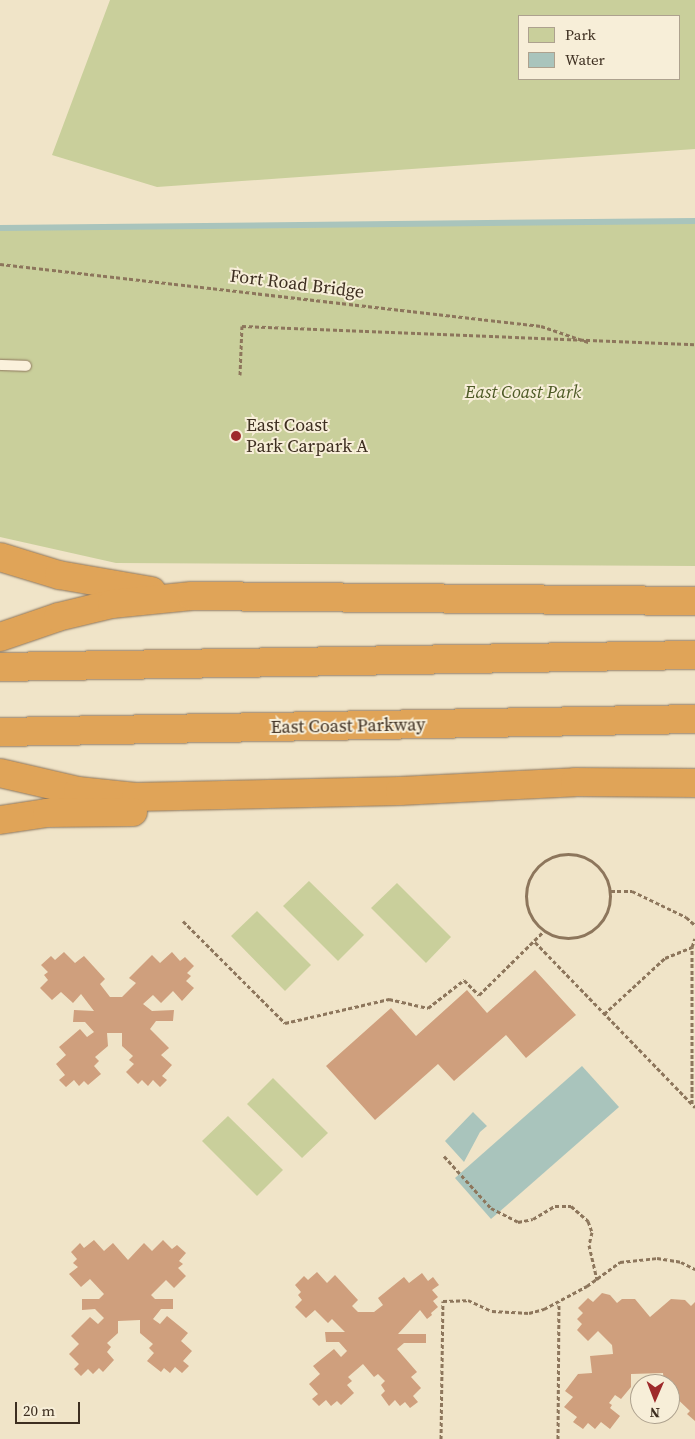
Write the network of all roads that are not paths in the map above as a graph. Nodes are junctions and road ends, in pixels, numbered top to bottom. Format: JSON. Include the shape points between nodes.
{"nodes":[{"id":1,"x":0,"y":365,"type":"edge"},
{"id":2,"x":26,"y":366,"type":"dead end"},
{"id":3,"x":0,"y":557,"type":"edge"},
{"id":4,"x":192,"y":596,"type":"junction"},
{"id":5,"x":695,"y":600,"type":"edge"},
{"id":6,"x":0,"y":637,"type":"edge"},
{"id":7,"x":695,"y":655,"type":"edge"},
{"id":8,"x":0,"y":666,"type":"edge"},
{"id":9,"x":695,"y":719,"type":"edge"},
{"id":10,"x":0,"y":732,"type":"edge"},
{"id":11,"x":0,"y":773,"type":"edge"},
{"id":12,"x":695,"y":783,"type":"edge"},
{"id":13,"x":243,"y":794,"type":"junction"},
{"id":14,"x":0,"y":820,"type":"edge"}],
"edges":[{"from":1,"to":2,"type":"lane"},
{"from":3,"to":4,"type":"highway","via":[[59,575]]},
{"from":4,"to":5,"type":"highway"},
{"from":4,"to":6,"type":"highway","via":[[112,604]]},
{"from":7,"to":8,"type":"highway"},
{"from":9,"to":10,"type":"highway","name":"East Coast Parkway"},
{"from":11,"to":13,"type":"highway","via":[[78,791],[136,797]]},
{"from":12,"to":13,"type":"highway","via":[[575,782],[400,791]]},
{"from":13,"to":14,"type":"highway","via":[[137,812],[47,813]]}]}
